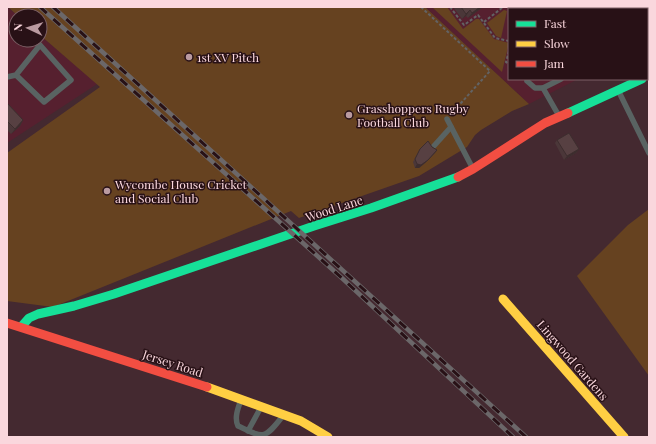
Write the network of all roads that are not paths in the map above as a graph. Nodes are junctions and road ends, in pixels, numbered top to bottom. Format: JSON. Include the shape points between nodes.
{"nodes":[{"id":1,"x":16,"y":75,"type":"junction"},
{"id":2,"x":7,"y":77,"type":"edge"},
{"id":3,"x":559,"y":80,"type":"edge"},
{"id":4,"x":640,"y":80,"type":"edge"},
{"id":5,"x":527,"y":82,"type":"dead end"},
{"id":6,"x":543,"y":88,"type":"junction"},
{"id":7,"x":618,"y":90,"type":"junction"},
{"id":8,"x":559,"y":116,"type":"junction"},
{"id":9,"x":447,"y":119,"type":"road end"},
{"id":10,"x":451,"y":127,"type":"junction"},
{"id":11,"x":433,"y":147,"type":"edge"},
{"id":12,"x":649,"y":153,"type":"edge"},
{"id":13,"x":473,"y":169,"type":"junction"},
{"id":14,"x":503,"y":299,"type":"dead end"},
{"id":15,"x":7,"y":323,"type":"edge"},
{"id":16,"x":21,"y":327,"type":"junction"},
{"id":17,"x":241,"y":400,"type":"junction"},
{"id":18,"x":262,"y":407,"type":"junction"},
{"id":19,"x":284,"y":415,"type":"junction"},
{"id":20,"x":248,"y":431,"type":"junction"},
{"id":21,"x":328,"y":437,"type":"edge"},
{"id":22,"x":624,"y":437,"type":"edge"}],
"edges":[{"from":1,"to":1,"type":"lane","via":[[44,102],[71,80],[40,45]]},
{"from":1,"to":2,"type":"lane"},
{"from":3,"to":6,"type":"lane"},
{"from":4,"to":7,"type":"street","name":"Wood Lane"},
{"from":5,"to":6,"type":"lane","via":[[535,88]]},
{"from":6,"to":8,"type":"lane"},
{"from":7,"to":8,"type":"street","name":"Wood Lane"},
{"from":7,"to":12,"type":"lane"},
{"from":8,"to":13,"type":"street","name":"Wood Lane"},
{"from":9,"to":10,"type":"lane"},
{"from":10,"to":11,"type":"lane"},
{"from":10,"to":13,"type":"lane"},
{"from":13,"to":16,"type":"street","name":"Wood Lane","via":[[371,208],[114,294],[38,314],[29,318]]},
{"from":14,"to":22,"type":"street","name":"Lingwood Gardens"},
{"from":15,"to":16,"type":"street","name":"Jersey Road"},
{"from":16,"to":17,"type":"street","name":"Jersey Road"},
{"from":17,"to":18,"type":"street","name":"Jersey Road"},
{"from":17,"to":20,"type":"lane","via":[[236,422]]},
{"from":18,"to":19,"type":"street","name":"Jersey Road"},
{"from":18,"to":20,"type":"lane"},
{"from":19,"to":20,"type":"lane","via":[[267,434]]},
{"from":19,"to":21,"type":"street","name":"Jersey Road","via":[[301,421]]}]}
